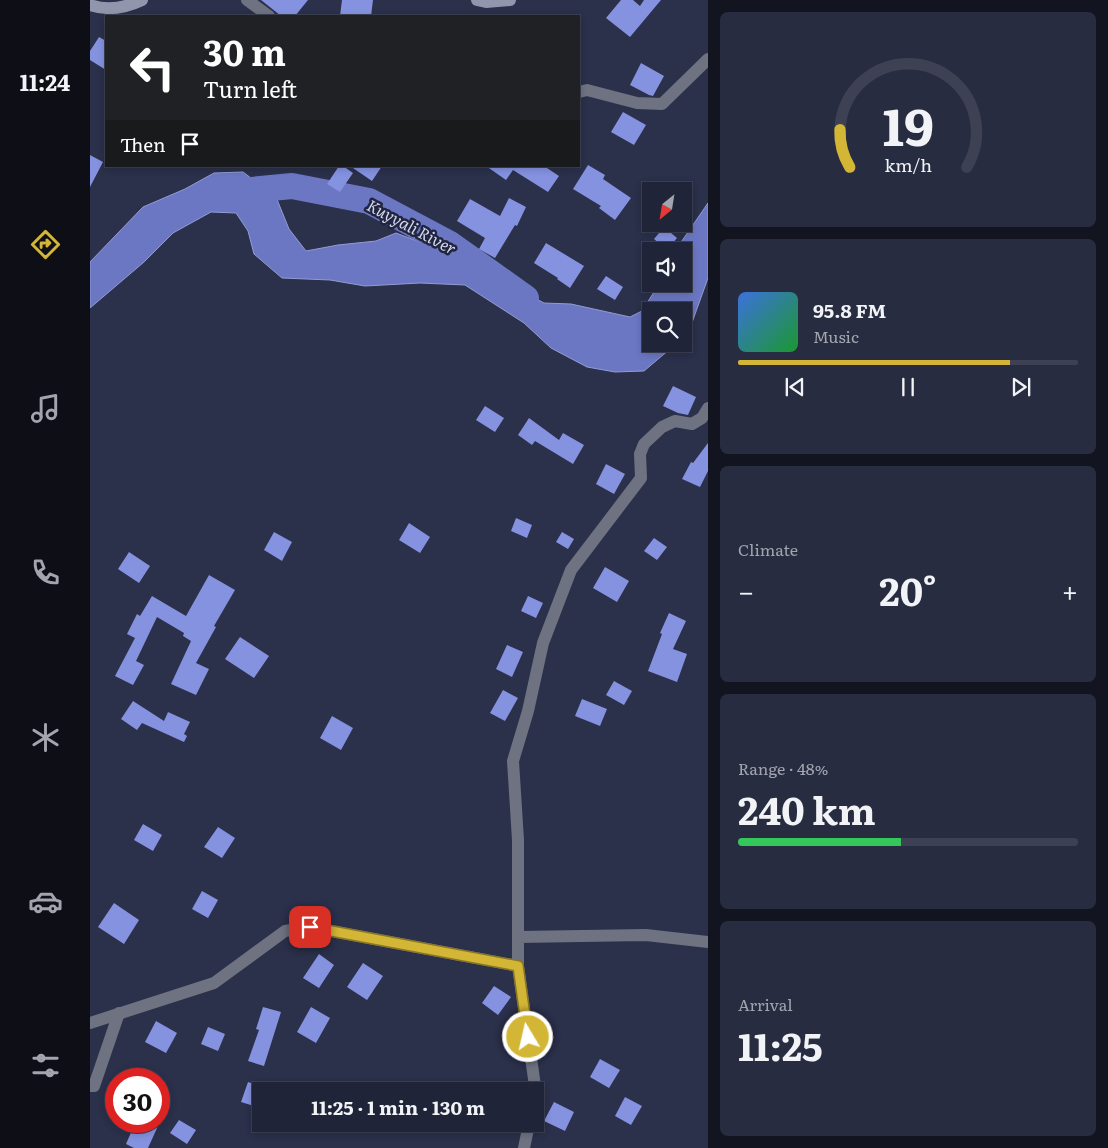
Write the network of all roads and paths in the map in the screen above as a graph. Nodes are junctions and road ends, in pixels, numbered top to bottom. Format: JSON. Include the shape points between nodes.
{"nodes":[{"id":1,"x":142,"y":0,"type":"edge"},
{"id":2,"x":247,"y":0,"type":"edge"},
{"id":3,"x":477,"y":0,"type":"edge"},
{"id":4,"x":510,"y":0,"type":"edge"},
{"id":5,"x":90,"y":5,"type":"edge"},
{"id":6,"x":268,"y":15,"type":"edge"},
{"id":7,"x":708,"y":58,"type":"edge"},
{"id":8,"x":580,"y":92,"type":"edge"},
{"id":9,"x":708,"y":408,"type":"edge"},
{"id":10,"x":518,"y":937,"type":"junction"},
{"id":11,"x":708,"y":942,"type":"edge"},
{"id":12,"x":518,"y":966,"type":"junction"},
{"id":13,"x":119,"y":1013,"type":"junction"},
{"id":14,"x":90,"y":1023,"type":"edge"},
{"id":15,"x":535,"y":1082,"type":"edge"},
{"id":16,"x":90,"y":1086,"type":"edge"},
{"id":17,"x":527,"y":1132,"type":"edge"},
{"id":18,"x":524,"y":1148,"type":"edge"}],
"edges":[{"from":1,"to":5,"type":"main road","via":[[129,6],[101,9]]},
{"from":2,"to":6,"type":"street"},
{"from":3,"to":4,"type":"main road"},
{"from":7,"to":8,"type":"street","via":[[662,104],[636,103],[587,90]]},
{"from":9,"to":10,"type":"street","via":[[702,418],[692,424],[675,421],[662,427],[644,444],[640,454],[641,478],[571,570],[543,643],[513,760],[518,840]]},
{"from":10,"to":11,"type":"street","via":[[646,935]]},
{"from":10,"to":12,"type":"street"},
{"from":12,"to":13,"type":"street","via":[[310,927],[285,931],[214,982]]},
{"from":12,"to":15,"type":"street"},
{"from":13,"to":14,"type":"street"},
{"from":13,"to":16,"type":"street","via":[[94,1086]]},
{"from":17,"to":18,"type":"street"}]}
